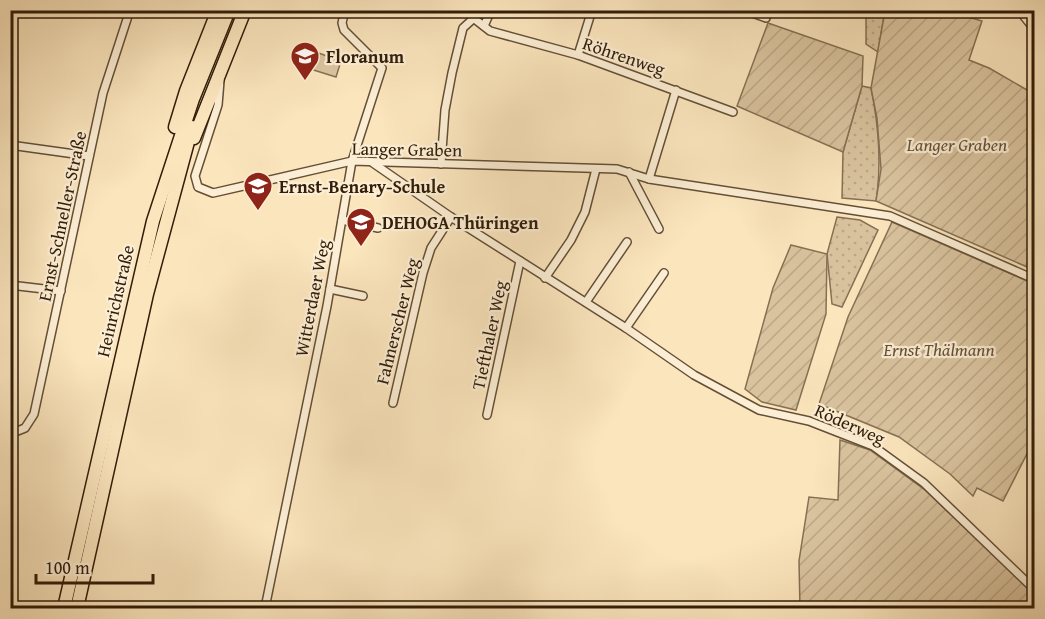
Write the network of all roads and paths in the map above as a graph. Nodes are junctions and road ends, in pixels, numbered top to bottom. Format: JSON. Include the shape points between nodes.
{"nodes":[{"id":1,"x":130,"y":10,"type":"edge"},
{"id":2,"x":218,"y":10,"type":"edge"},
{"id":3,"x":229,"y":10,"type":"edge"},
{"id":4,"x":234,"y":10,"type":"edge"},
{"id":5,"x":245,"y":10,"type":"edge"},
{"id":6,"x":345,"y":10,"type":"edge"},
{"id":7,"x":463,"y":10,"type":"edge"},
{"id":8,"x":491,"y":10,"type":"edge"},
{"id":9,"x":592,"y":10,"type":"edge"},
{"id":10,"x":744,"y":10,"type":"edge"},
{"id":11,"x":1019,"y":10,"type":"edge"},
{"id":12,"x":767,"y":14,"type":"edge"},
{"id":13,"x":474,"y":18,"type":"junction"},
{"id":14,"x":484,"y":26,"type":"junction"},
{"id":15,"x":1035,"y":29,"type":"edge"},
{"id":16,"x":578,"y":55,"type":"junction"},
{"id":17,"x":220,"y":75,"type":"junction"},
{"id":18,"x":676,"y":90,"type":"junction"},
{"id":19,"x":734,"y":112,"type":"dead end"},
{"id":20,"x":10,"y":146,"type":"edge"},
{"id":21,"x":89,"y":156,"type":"junction"},
{"id":22,"x":352,"y":161,"type":"junction"},
{"id":23,"x":374,"y":163,"type":"junction"},
{"id":24,"x":441,"y":164,"type":"junction"},
{"id":25,"x":596,"y":169,"type":"junction"},
{"id":26,"x":629,"y":172,"type":"junction"},
{"id":27,"x":173,"y":173,"type":"junction"},
{"id":28,"x":649,"y":179,"type":"junction"},
{"id":29,"x":451,"y":217,"type":"junction"},
{"id":30,"x":342,"y":220,"type":"junction"},
{"id":31,"x":378,"y":228,"type":"dead end"},
{"id":32,"x":659,"y":229,"type":"dead end"},
{"id":33,"x":627,"y":242,"type":"dead end"},
{"id":34,"x":520,"y":261,"type":"junction"},
{"id":35,"x":664,"y":273,"type":"dead end"},
{"id":36,"x":545,"y":278,"type":"junction"},
{"id":37,"x":1035,"y":279,"type":"edge"},
{"id":38,"x":10,"y":285,"type":"edge"},
{"id":39,"x":330,"y":289,"type":"junction"},
{"id":40,"x":61,"y":291,"type":"junction"},
{"id":41,"x":363,"y":296,"type":"dead end"},
{"id":42,"x":586,"y":302,"type":"junction"},
{"id":43,"x":626,"y":328,"type":"junction"},
{"id":44,"x":393,"y":403,"type":"dead end"},
{"id":45,"x":487,"y":415,"type":"dead end"},
{"id":46,"x":10,"y":434,"type":"edge"},
{"id":47,"x":1035,"y":589,"type":"edge"},
{"id":48,"x":64,"y":609,"type":"edge"},
{"id":49,"x":77,"y":609,"type":"edge"},
{"id":50,"x":265,"y":609,"type":"edge"}],
"edges":[{"from":1,"to":21,"type":"street","name":"Ernst-Schneller-Straße","via":[[103,93]]},
{"from":2,"to":27,"type":"highway","via":[[186,91],[165,160]]},
{"from":3,"to":27,"type":"highway","name":"Heinrichstraße"},
{"from":4,"to":27,"type":"highway","name":"Heinrichstraße"},
{"from":5,"to":17,"type":"highway"},
{"from":6,"to":22,"type":"street","name":"Witterdaer Weg","via":[[344,30],[382,68]]},
{"from":7,"to":13,"type":"street","name":"Röhrenweg"},
{"from":8,"to":14,"type":"street"},
{"from":9,"to":16,"type":"street"},
{"from":10,"to":12,"type":"street"},
{"from":11,"to":15,"type":"street"},
{"from":13,"to":14,"type":"street","name":"Röhrenweg"},
{"from":13,"to":24,"type":"street","via":[[463,28],[452,73]]},
{"from":14,"to":16,"type":"street","name":"Röhrenweg","via":[[490,31]]},
{"from":16,"to":18,"type":"street","name":"Röhrenweg"},
{"from":17,"to":22,"type":"street","name":"Langer Graben","via":[[218,105],[195,176],[198,187],[205,191],[222,190]]},
{"from":17,"to":27,"type":"highway"},
{"from":18,"to":19,"type":"street","name":"Röhrenweg"},
{"from":18,"to":28,"type":"street","name":"Röhrenweg"},
{"from":20,"to":21,"type":"street"},
{"from":21,"to":40,"type":"street","name":"Ernst-Schneller-Straße"},
{"from":22,"to":23,"type":"street","name":"Langer Graben"},
{"from":22,"to":30,"type":"street","name":"Witterdaer Weg"},
{"from":23,"to":24,"type":"street","name":"Langer Graben"},
{"from":23,"to":29,"type":"street","name":"Röderweg"},
{"from":24,"to":25,"type":"street","name":"Langer Graben"},
{"from":25,"to":26,"type":"street","name":"Langer Graben"},
{"from":25,"to":36,"type":"street","via":[[585,212]]},
{"from":26,"to":28,"type":"street","name":"Langer Graben"},
{"from":26,"to":32,"type":"street"},
{"from":27,"to":48,"type":"highway","name":"Heinrichstraße","via":[[133,304]]},
{"from":27,"to":49,"type":"highway","name":"Heinrichstraße"},
{"from":28,"to":37,"type":"street","name":"Langer Graben","via":[[890,216]]},
{"from":29,"to":34,"type":"street","name":"Röderweg"},
{"from":29,"to":44,"type":"street","name":"Fahnerscher Weg","via":[[432,248],[423,273]]},
{"from":30,"to":31,"type":"street"},
{"from":30,"to":39,"type":"street","name":"Witterdaer Weg"},
{"from":33,"to":42,"type":"street"},
{"from":34,"to":36,"type":"street","name":"Röderweg"},
{"from":34,"to":45,"type":"street","name":"Tiefthaler Weg"},
{"from":35,"to":43,"type":"street"},
{"from":36,"to":42,"type":"street","name":"Röderweg"},
{"from":38,"to":40,"type":"street"},
{"from":39,"to":41,"type":"street"},
{"from":39,"to":50,"type":"street","name":"Witterdaer Weg"},
{"from":40,"to":46,"type":"street","name":"Ernst-Schneller-Straße","via":[[34,414],[25,428]]},
{"from":42,"to":43,"type":"street","name":"Röderweg"},
{"from":43,"to":47,"type":"street","name":"Röderweg","via":[[694,375],[759,410],[809,421],[873,446],[924,483]]}]}
